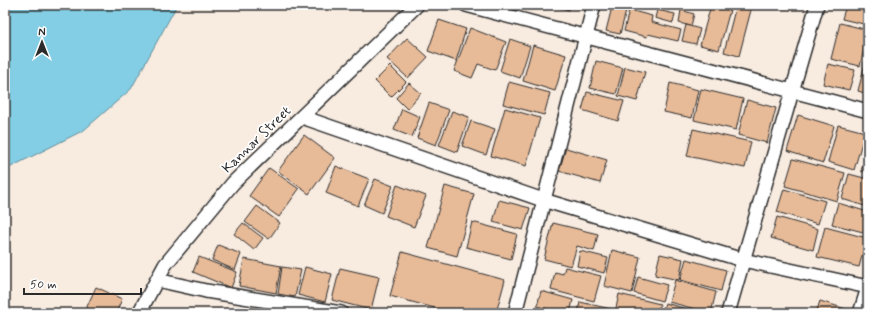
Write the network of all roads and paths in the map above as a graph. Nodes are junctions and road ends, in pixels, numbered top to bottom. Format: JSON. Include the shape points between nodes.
{"nodes":[{"id":1,"x":417,"y":5,"type":"edge"},
{"id":2,"x":466,"y":5,"type":"edge"},
{"id":3,"x":594,"y":5,"type":"edge"},
{"id":4,"x":817,"y":5,"type":"edge"},
{"id":5,"x":585,"y":37,"type":"junction"},
{"id":6,"x":791,"y":91,"type":"junction"},
{"id":7,"x":868,"y":111,"type":"edge"},
{"id":8,"x":302,"y":117,"type":"junction"},
{"id":9,"x":542,"y":200,"type":"junction"},
{"id":10,"x":743,"y":260,"type":"junction"},
{"id":11,"x":157,"y":280,"type":"junction"},
{"id":12,"x":868,"y":288,"type":"edge"},
{"id":13,"x":139,"y":313,"type":"edge"},
{"id":14,"x":341,"y":313,"type":"edge"},
{"id":15,"x":515,"y":313,"type":"edge"},
{"id":16,"x":728,"y":313,"type":"edge"},
{"id":17,"x":860,"y":313,"type":"edge"}],
"edges":[{"from":1,"to":8,"type":"street","name":"Kannar Street"},
{"from":2,"to":5,"type":"street"},
{"from":3,"to":5,"type":"street"},
{"from":4,"to":6,"type":"street"},
{"from":5,"to":6,"type":"street"},
{"from":5,"to":9,"type":"street"},
{"from":6,"to":7,"type":"street"},
{"from":6,"to":10,"type":"street"},
{"from":8,"to":9,"type":"street"},
{"from":8,"to":11,"type":"street","name":"Kannar Street","via":[[233,183],[164,265]]},
{"from":9,"to":10,"type":"street"},
{"from":9,"to":15,"type":"street"},
{"from":10,"to":12,"type":"street"},
{"from":10,"to":16,"type":"street"},
{"from":11,"to":13,"type":"street","name":"Kannar Street"},
{"from":11,"to":14,"type":"street"},
{"from":12,"to":17,"type":"street"}]}
